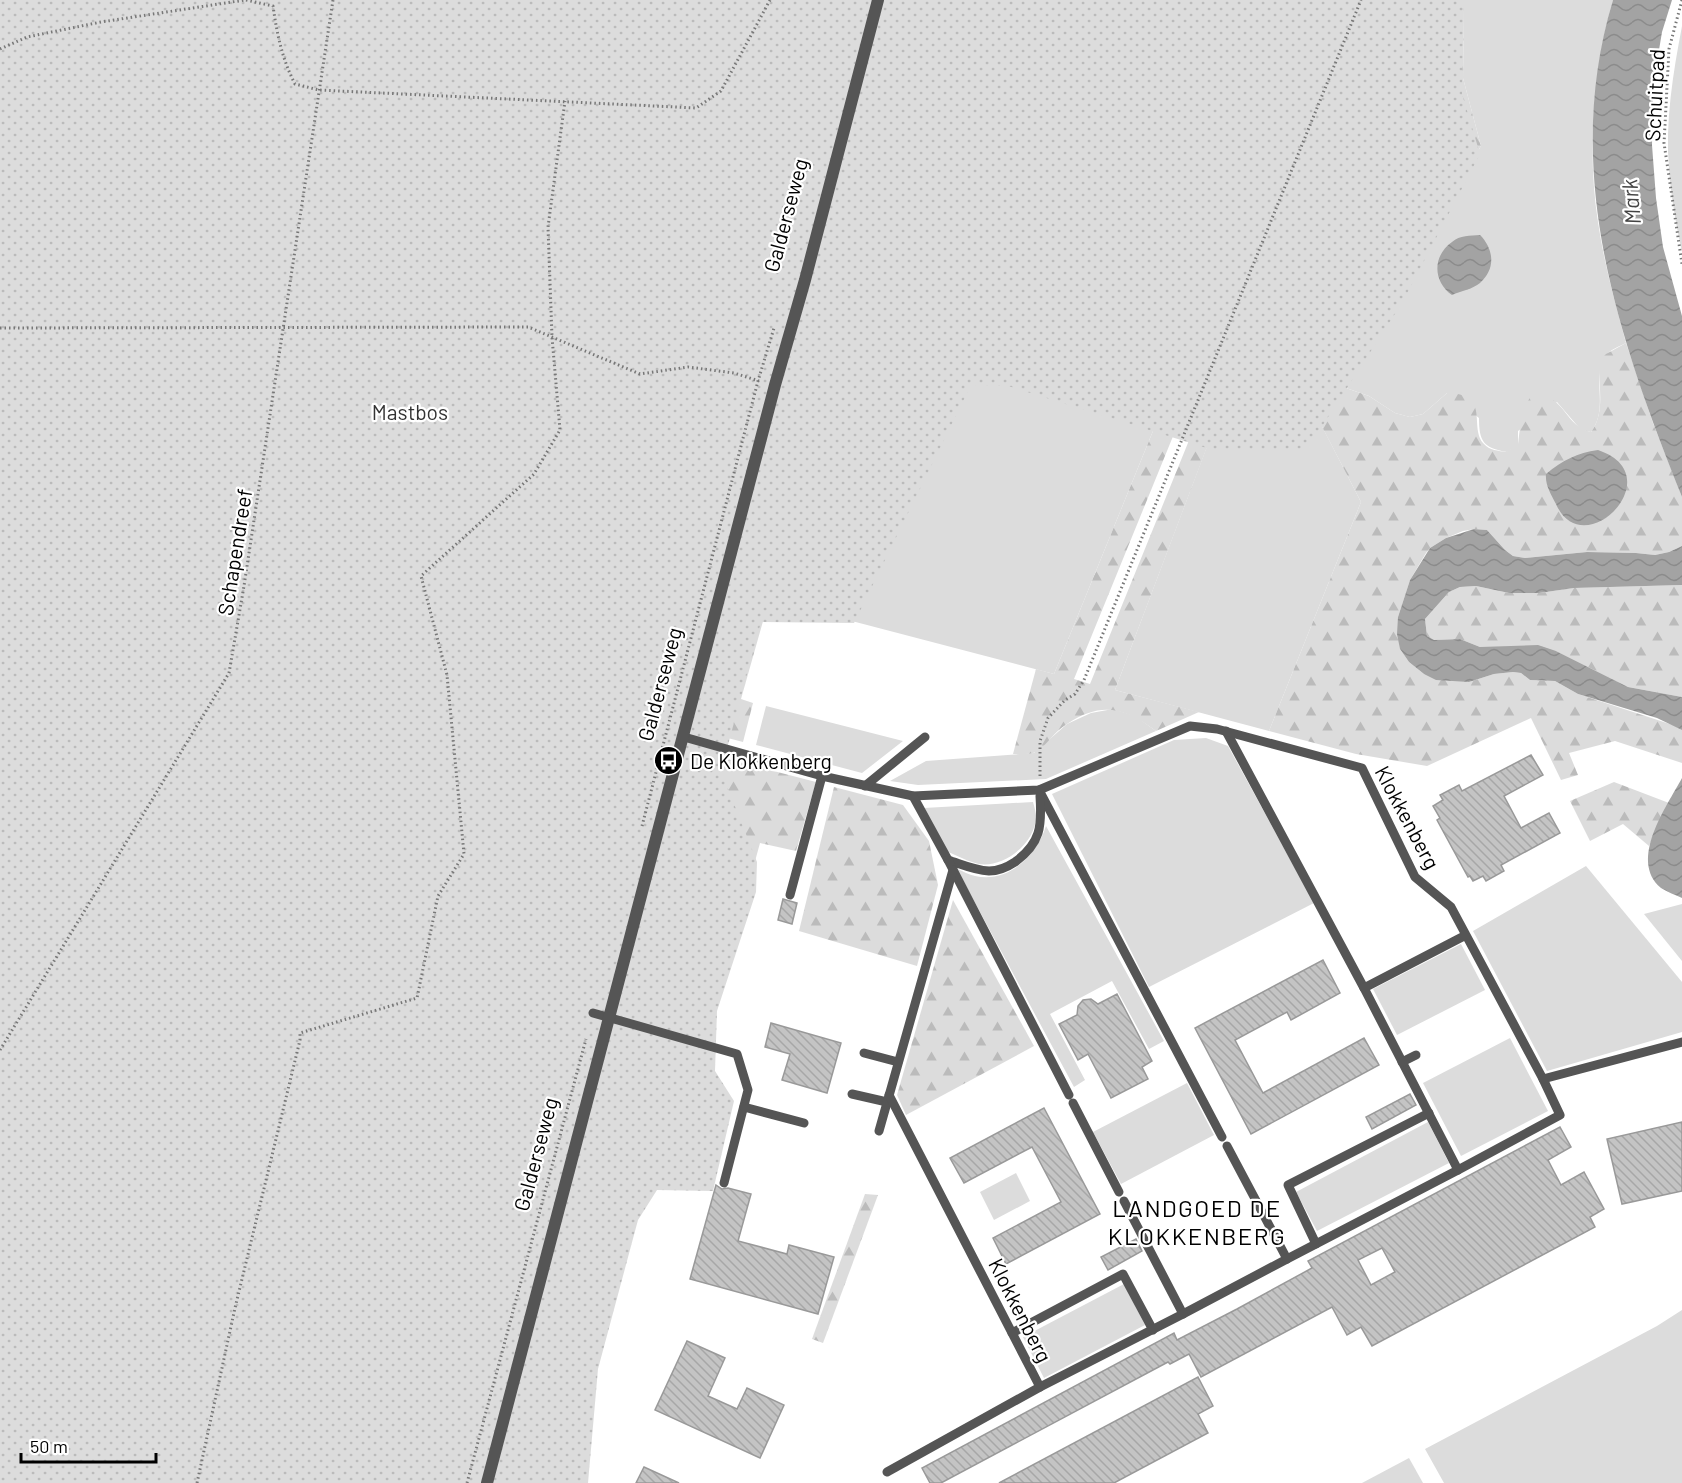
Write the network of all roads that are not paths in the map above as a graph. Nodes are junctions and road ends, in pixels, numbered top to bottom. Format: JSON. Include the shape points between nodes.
{"nodes":[{"id":1,"x":878,"y":0,"type":"edge"},
{"id":2,"x":1226,"y":731,"type":"junction"},
{"id":3,"x":684,"y":737,"type":"junction"},
{"id":4,"x":925,"y":737,"type":"dead end"},
{"id":5,"x":822,"y":776,"type":"junction"},
{"id":6,"x":865,"y":786,"type":"junction"},
{"id":7,"x":1040,"y":790,"type":"junction"},
{"id":8,"x":914,"y":796,"type":"junction"},
{"id":9,"x":948,"y":860,"type":"junction"},
{"id":10,"x":953,"y":870,"type":"junction"},
{"id":11,"x":790,"y":895,"type":"dead end"},
{"id":12,"x":1466,"y":935,"type":"junction"},
{"id":13,"x":1364,"y":988,"type":"junction"},
{"id":14,"x":593,"y":1013,"type":"road end"},
{"id":15,"x":610,"y":1018,"type":"junction"},
{"id":16,"x":1682,"y":1042,"type":"edge"},
{"id":17,"x":864,"y":1053,"type":"dead end"},
{"id":18,"x":1416,"y":1055,"type":"dead end"},
{"id":19,"x":898,"y":1062,"type":"junction"},
{"id":20,"x":1402,"y":1062,"type":"junction"},
{"id":21,"x":1543,"y":1079,"type":"junction"},
{"id":22,"x":852,"y":1094,"type":"dead end"},
{"id":23,"x":888,"y":1099,"type":"junction"},
{"id":24,"x":744,"y":1107,"type":"junction"},
{"id":25,"x":1429,"y":1113,"type":"junction"},
{"id":26,"x":804,"y":1123,"type":"dead end"},
{"id":27,"x":879,"y":1131,"type":"dead end"},
{"id":28,"x":1458,"y":1170,"type":"junction"},
{"id":29,"x":724,"y":1183,"type":"dead end"},
{"id":30,"x":1316,"y":1244,"type":"junction"},
{"id":31,"x":1287,"y":1259,"type":"junction"},
{"id":32,"x":1183,"y":1314,"type":"junction"},
{"id":33,"x":1153,"y":1330,"type":"junction"},
{"id":34,"x":1012,"y":1333,"type":"junction"},
{"id":35,"x":1040,"y":1387,"type":"junction"},
{"id":36,"x":887,"y":1472,"type":"dead end"},
{"id":37,"x":487,"y":1483,"type":"edge"}],
"edges":[{"from":1,"to":3,"type":"street","name":"Galderseweg"},
{"from":2,"to":7,"type":"lane","name":"Klokkenberg","via":[[1190,726]]},
{"from":2,"to":12,"type":"lane","name":"Klokkenberg","via":[[1362,768],[1415,877],[1451,906]]},
{"from":2,"to":13,"type":"lane"},
{"from":3,"to":5,"type":"lane","name":"Klokkenberg"},
{"from":3,"to":15,"type":"street","name":"Galderseweg"},
{"from":4,"to":6,"type":"lane"},
{"from":5,"to":6,"type":"lane","name":"Klokkenberg"},
{"from":5,"to":11,"type":"lane"},
{"from":6,"to":8,"type":"lane","name":"Klokkenberg"},
{"from":7,"to":8,"type":"lane","name":"Klokkenberg"},
{"from":7,"to":9,"type":"lane","via":[[1041,818],[1035,844],[1017,861],[992,871]]},
{"from":7,"to":31,"type":"lane"},
{"from":8,"to":9,"type":"lane"},
{"from":9,"to":10,"type":"lane"},
{"from":10,"to":19,"type":"lane"},
{"from":10,"to":32,"type":"lane"},
{"from":12,"to":13,"type":"lane"},
{"from":12,"to":21,"type":"lane","name":"Klokkenberg"},
{"from":13,"to":20,"type":"lane"},
{"from":14,"to":15,"type":"lane"},
{"from":15,"to":24,"type":"lane","via":[[737,1054],[748,1090]]},
{"from":15,"to":37,"type":"street","name":"Galderseweg"},
{"from":16,"to":21,"type":"lane"},
{"from":17,"to":19,"type":"lane"},
{"from":18,"to":20,"type":"lane"},
{"from":19,"to":23,"type":"lane"},
{"from":20,"to":25,"type":"lane"},
{"from":21,"to":28,"type":"lane","name":"Klokkenberg","via":[[1560,1115]]},
{"from":22,"to":23,"type":"lane"},
{"from":23,"to":27,"type":"lane"},
{"from":23,"to":34,"type":"lane","name":"Klokkenberg"},
{"from":24,"to":26,"type":"lane"},
{"from":24,"to":29,"type":"lane"},
{"from":25,"to":28,"type":"lane"},
{"from":25,"to":30,"type":"lane","via":[[1288,1185]]},
{"from":28,"to":30,"type":"lane","name":"Klokkenberg"},
{"from":30,"to":31,"type":"lane","name":"Klokkenberg"},
{"from":31,"to":32,"type":"lane","name":"Klokkenberg"},
{"from":32,"to":33,"type":"lane","name":"Klokkenberg"},
{"from":33,"to":34,"type":"lane","via":[[1124,1274]]},
{"from":33,"to":35,"type":"lane","name":"Klokkenberg"},
{"from":34,"to":35,"type":"lane","name":"Klokkenberg"},
{"from":35,"to":36,"type":"lane","name":"Klokkenberg"}]}
